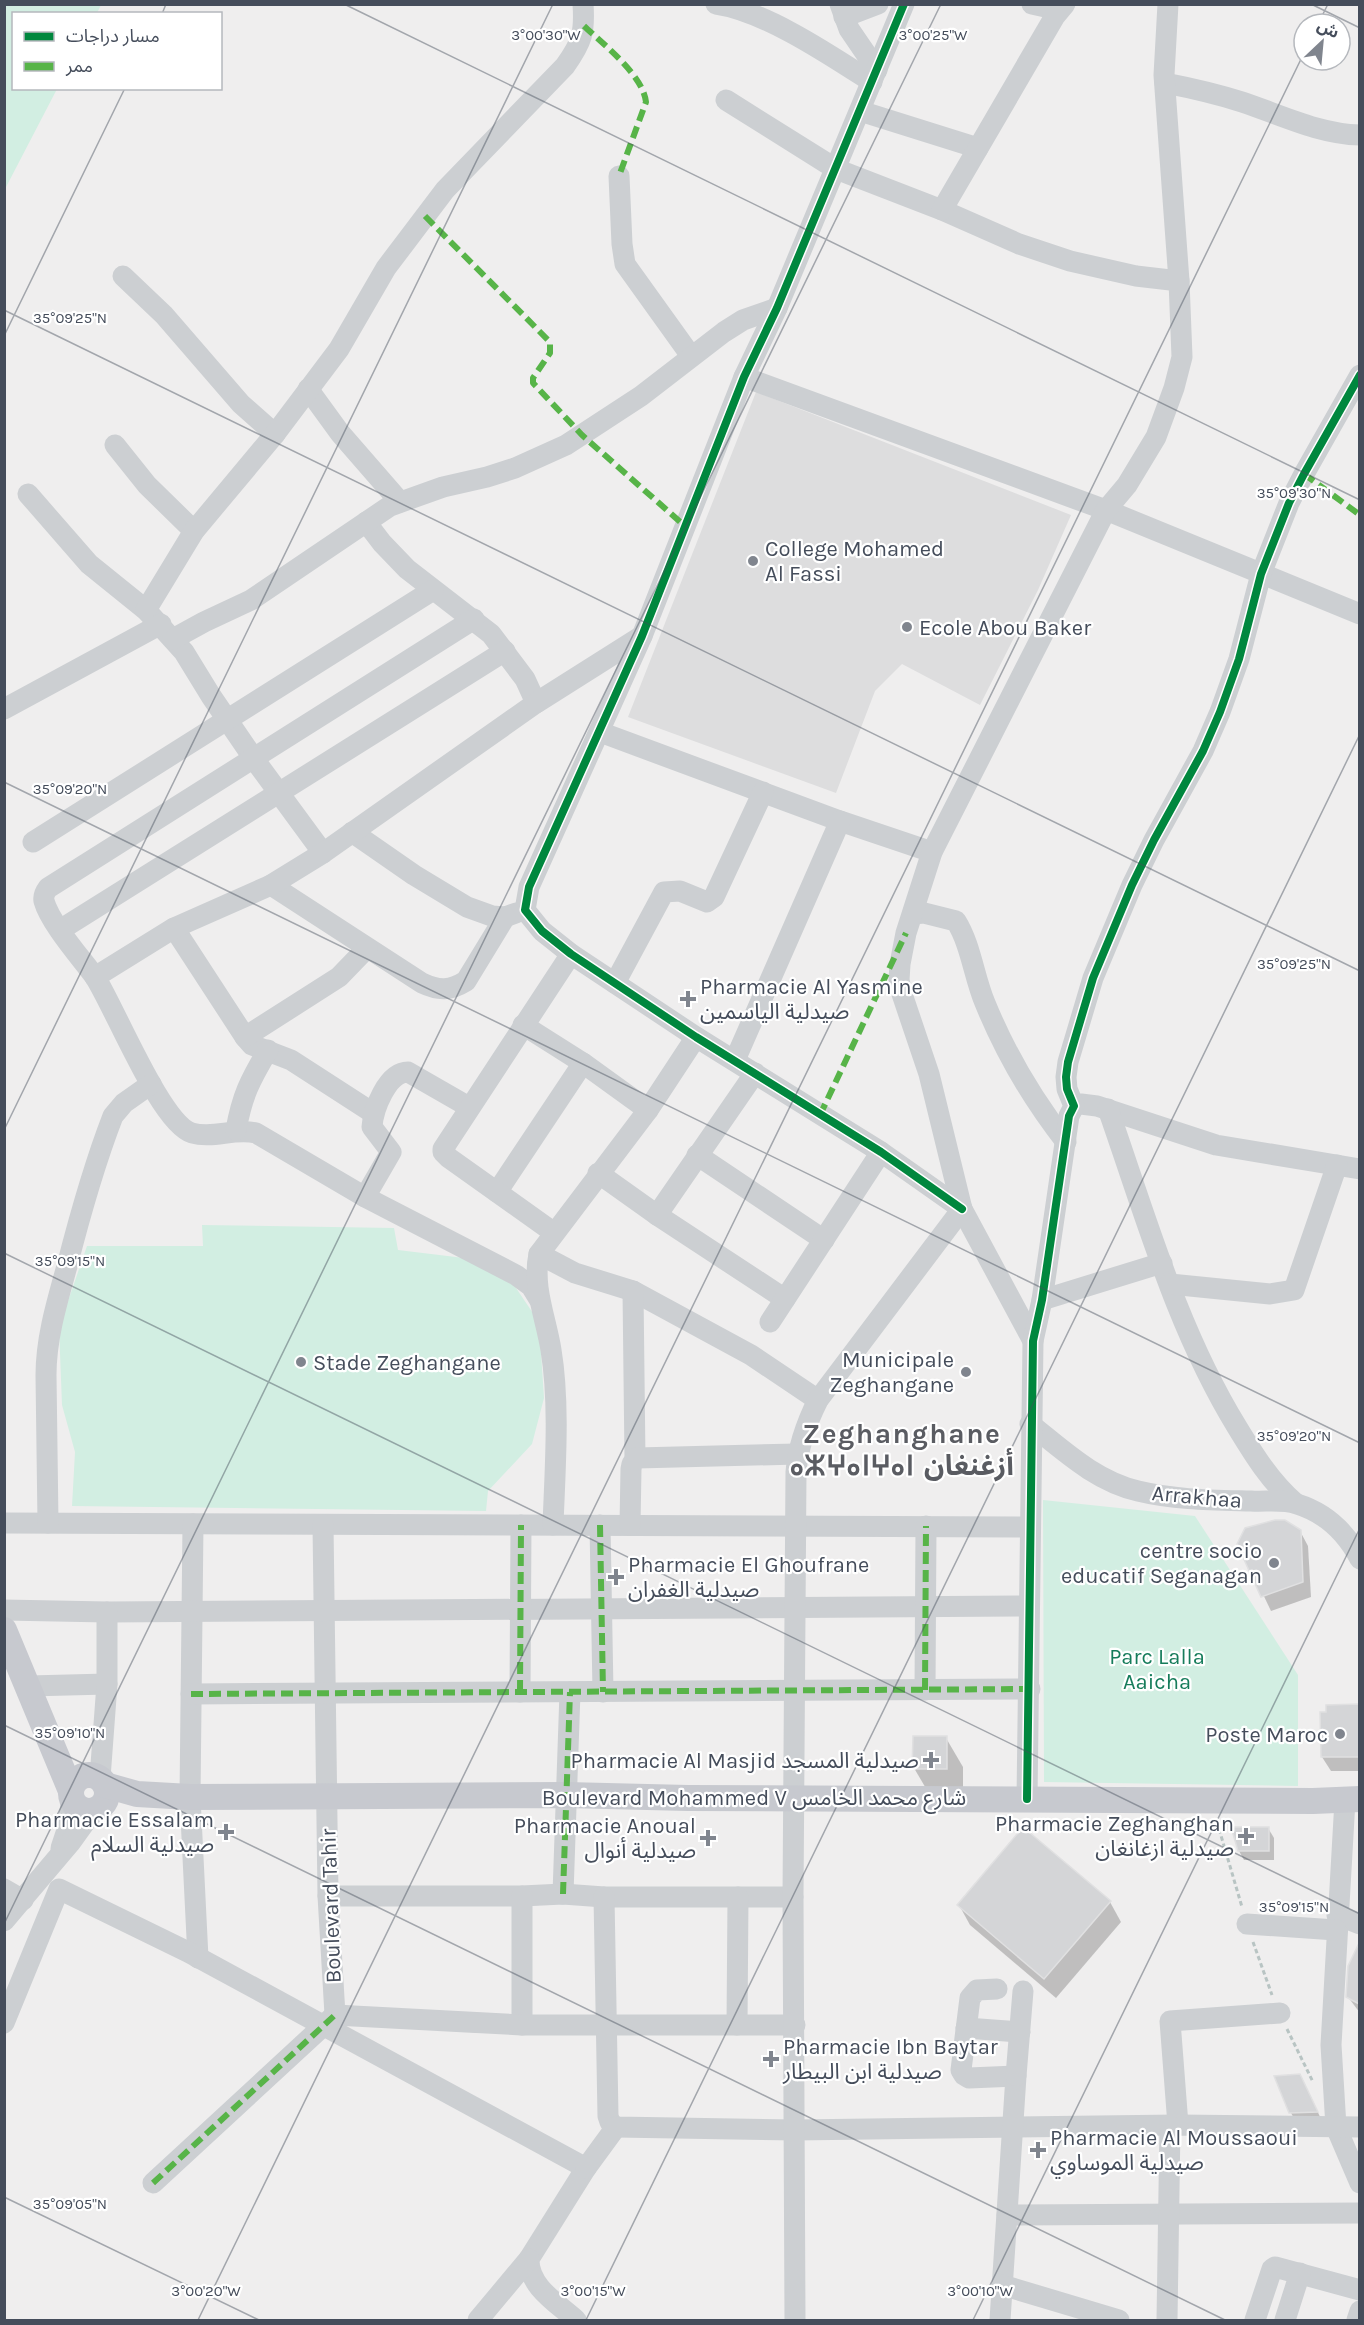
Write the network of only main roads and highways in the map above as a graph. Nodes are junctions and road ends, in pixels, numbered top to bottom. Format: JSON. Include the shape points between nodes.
{"nodes":[{"id":1,"x":4,"y":1630,"type":"edge"},
{"id":2,"x":1352,"y":1799,"type":"edge"}],
"edges":[{"from":1,"to":2,"type":"main road","name":"Boulevard Mohammed V شارع محمد الخامس","via":[[44,1722],[91,1792],[119,1802],[149,1796]]}]}
